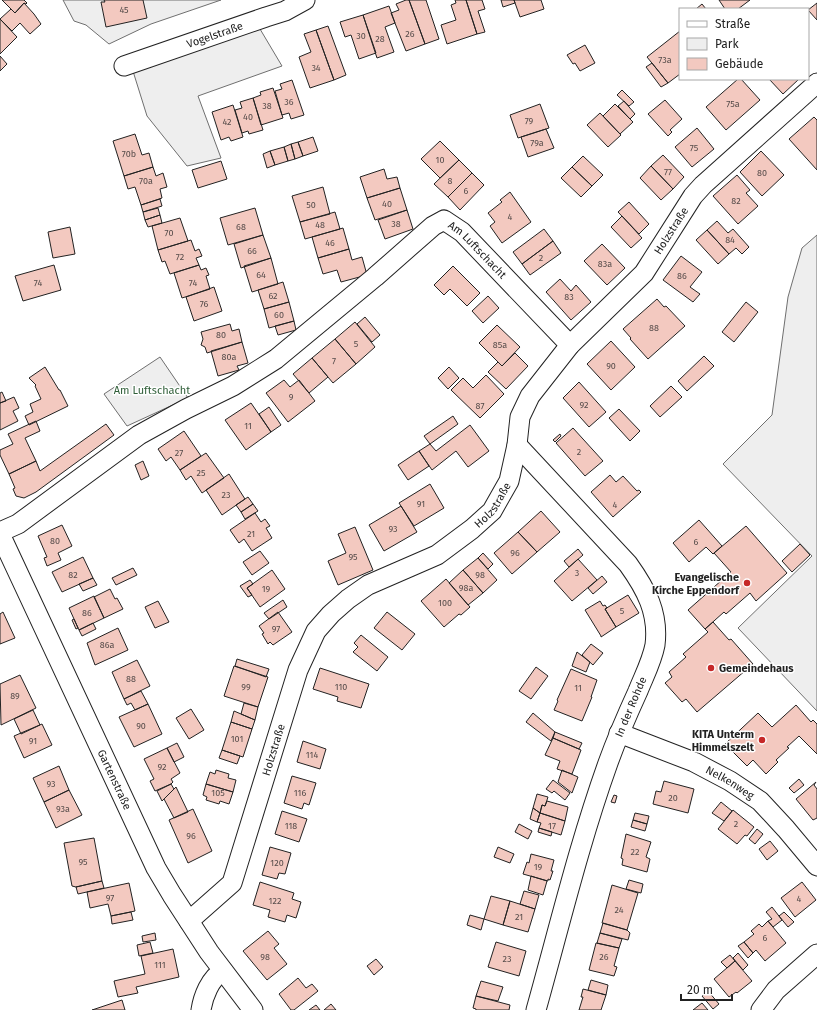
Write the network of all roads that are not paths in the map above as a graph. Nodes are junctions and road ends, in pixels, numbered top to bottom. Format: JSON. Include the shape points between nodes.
{"nodes":[{"id":1,"x":305,"y":0,"type":"edge"},
{"id":2,"x":124,"y":66,"type":"dead end"},
{"id":3,"x":817,"y":83,"type":"edge"},
{"id":4,"x":570,"y":345,"type":"junction"},
{"id":5,"x":518,"y":445,"type":"junction"},
{"id":6,"x":0,"y":533,"type":"edge"},
{"id":7,"x":619,"y":733,"type":"junction"},
{"id":8,"x":817,"y":866,"type":"edge"},
{"id":9,"x":189,"y":921,"type":"junction"},
{"id":10,"x":817,"y":954,"type":"edge"},
{"id":11,"x":223,"y":971,"type":"junction"},
{"id":12,"x":201,"y":1010,"type":"edge"},
{"id":13,"x":253,"y":1010,"type":"edge"},
{"id":14,"x":536,"y":1010,"type":"edge"},
{"id":15,"x":761,"y":1010,"type":"edge"}],
"edges":[{"from":1,"to":2,"type":"street","name":"Vogelstraße","via":[[266,18]]},
{"from":3,"to":4,"type":"street","name":"Holzstraße","via":[[698,190],[644,273]]},
{"from":4,"to":5,"type":"street","name":"Holzstraße","via":[[530,396],[520,417]]},
{"from":4,"to":6,"type":"street","name":"Am Luftschacht","via":[[462,232],[444,220],[433,226],[276,359],[233,386],[139,435],[18,524]]},
{"from":5,"to":7,"type":"street","name":"In der Rohde","via":[[628,564],[652,605],[655,625],[649,666]]},
{"from":5,"to":9,"type":"street","name":"Holzstraße","via":[[509,481],[492,511],[437,554],[368,586],[348,599],[316,631],[298,670],[232,883]]},
{"from":6,"to":9,"type":"street","name":"Gartenstraße","via":[[156,868]]},
{"from":7,"to":8,"type":"street","name":"Nelkenweg","via":[[694,762],[760,801]]},
{"from":7,"to":14,"type":"street","name":"In der Rohde","via":[[590,816]]},
{"from":9,"to":11,"type":"street","name":"Gartenstraße"},
{"from":10,"to":15,"type":"street","via":[[776,990]]},
{"from":11,"to":12,"type":"street","via":[[213,980],[203,999]]},
{"from":11,"to":13,"type":"street","name":"Gartenstraße"}]}
